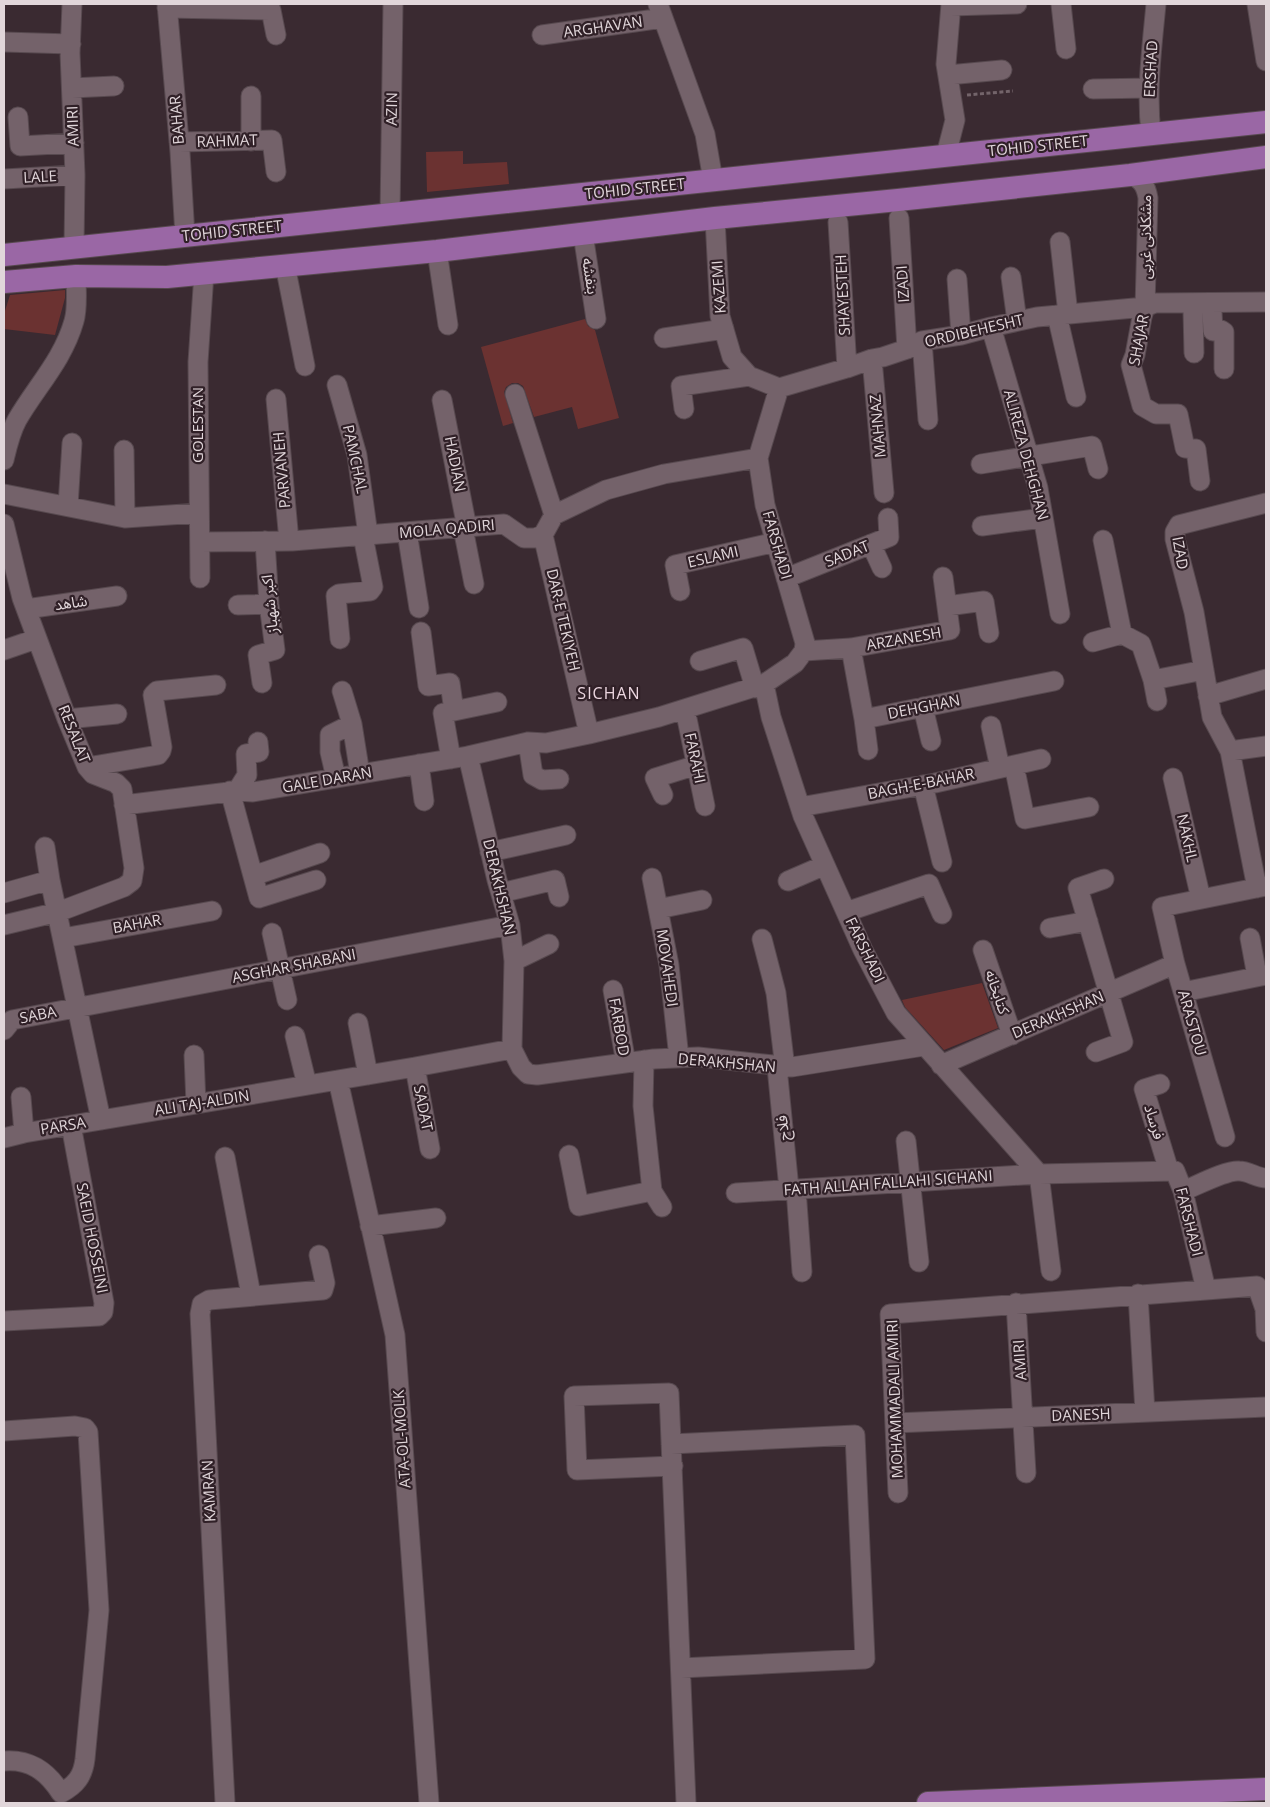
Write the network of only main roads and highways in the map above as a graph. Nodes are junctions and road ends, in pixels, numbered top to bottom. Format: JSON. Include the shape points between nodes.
{"nodes":[{"id":1,"x":1266,"y":122,"type":"edge"},
{"id":2,"x":1266,"y":157,"type":"edge"},
{"id":3,"x":4,"y":255,"type":"edge"},
{"id":4,"x":4,"y":282,"type":"edge"},
{"id":5,"x":1266,"y":1789,"type":"edge"},
{"id":6,"x":1169,"y":1798,"type":"edge"},
{"id":7,"x":928,"y":1803,"type":"edge"}],
"edges":[{"from":1,"to":3,"type":"main road","name":"TOHID STREET"},
{"from":2,"to":4,"type":"main road","via":[[1130,175],[436,251],[167,277],[76,276]]},
{"from":5,"to":6,"type":"main road"},
{"from":6,"to":7,"type":"main road"}]}
